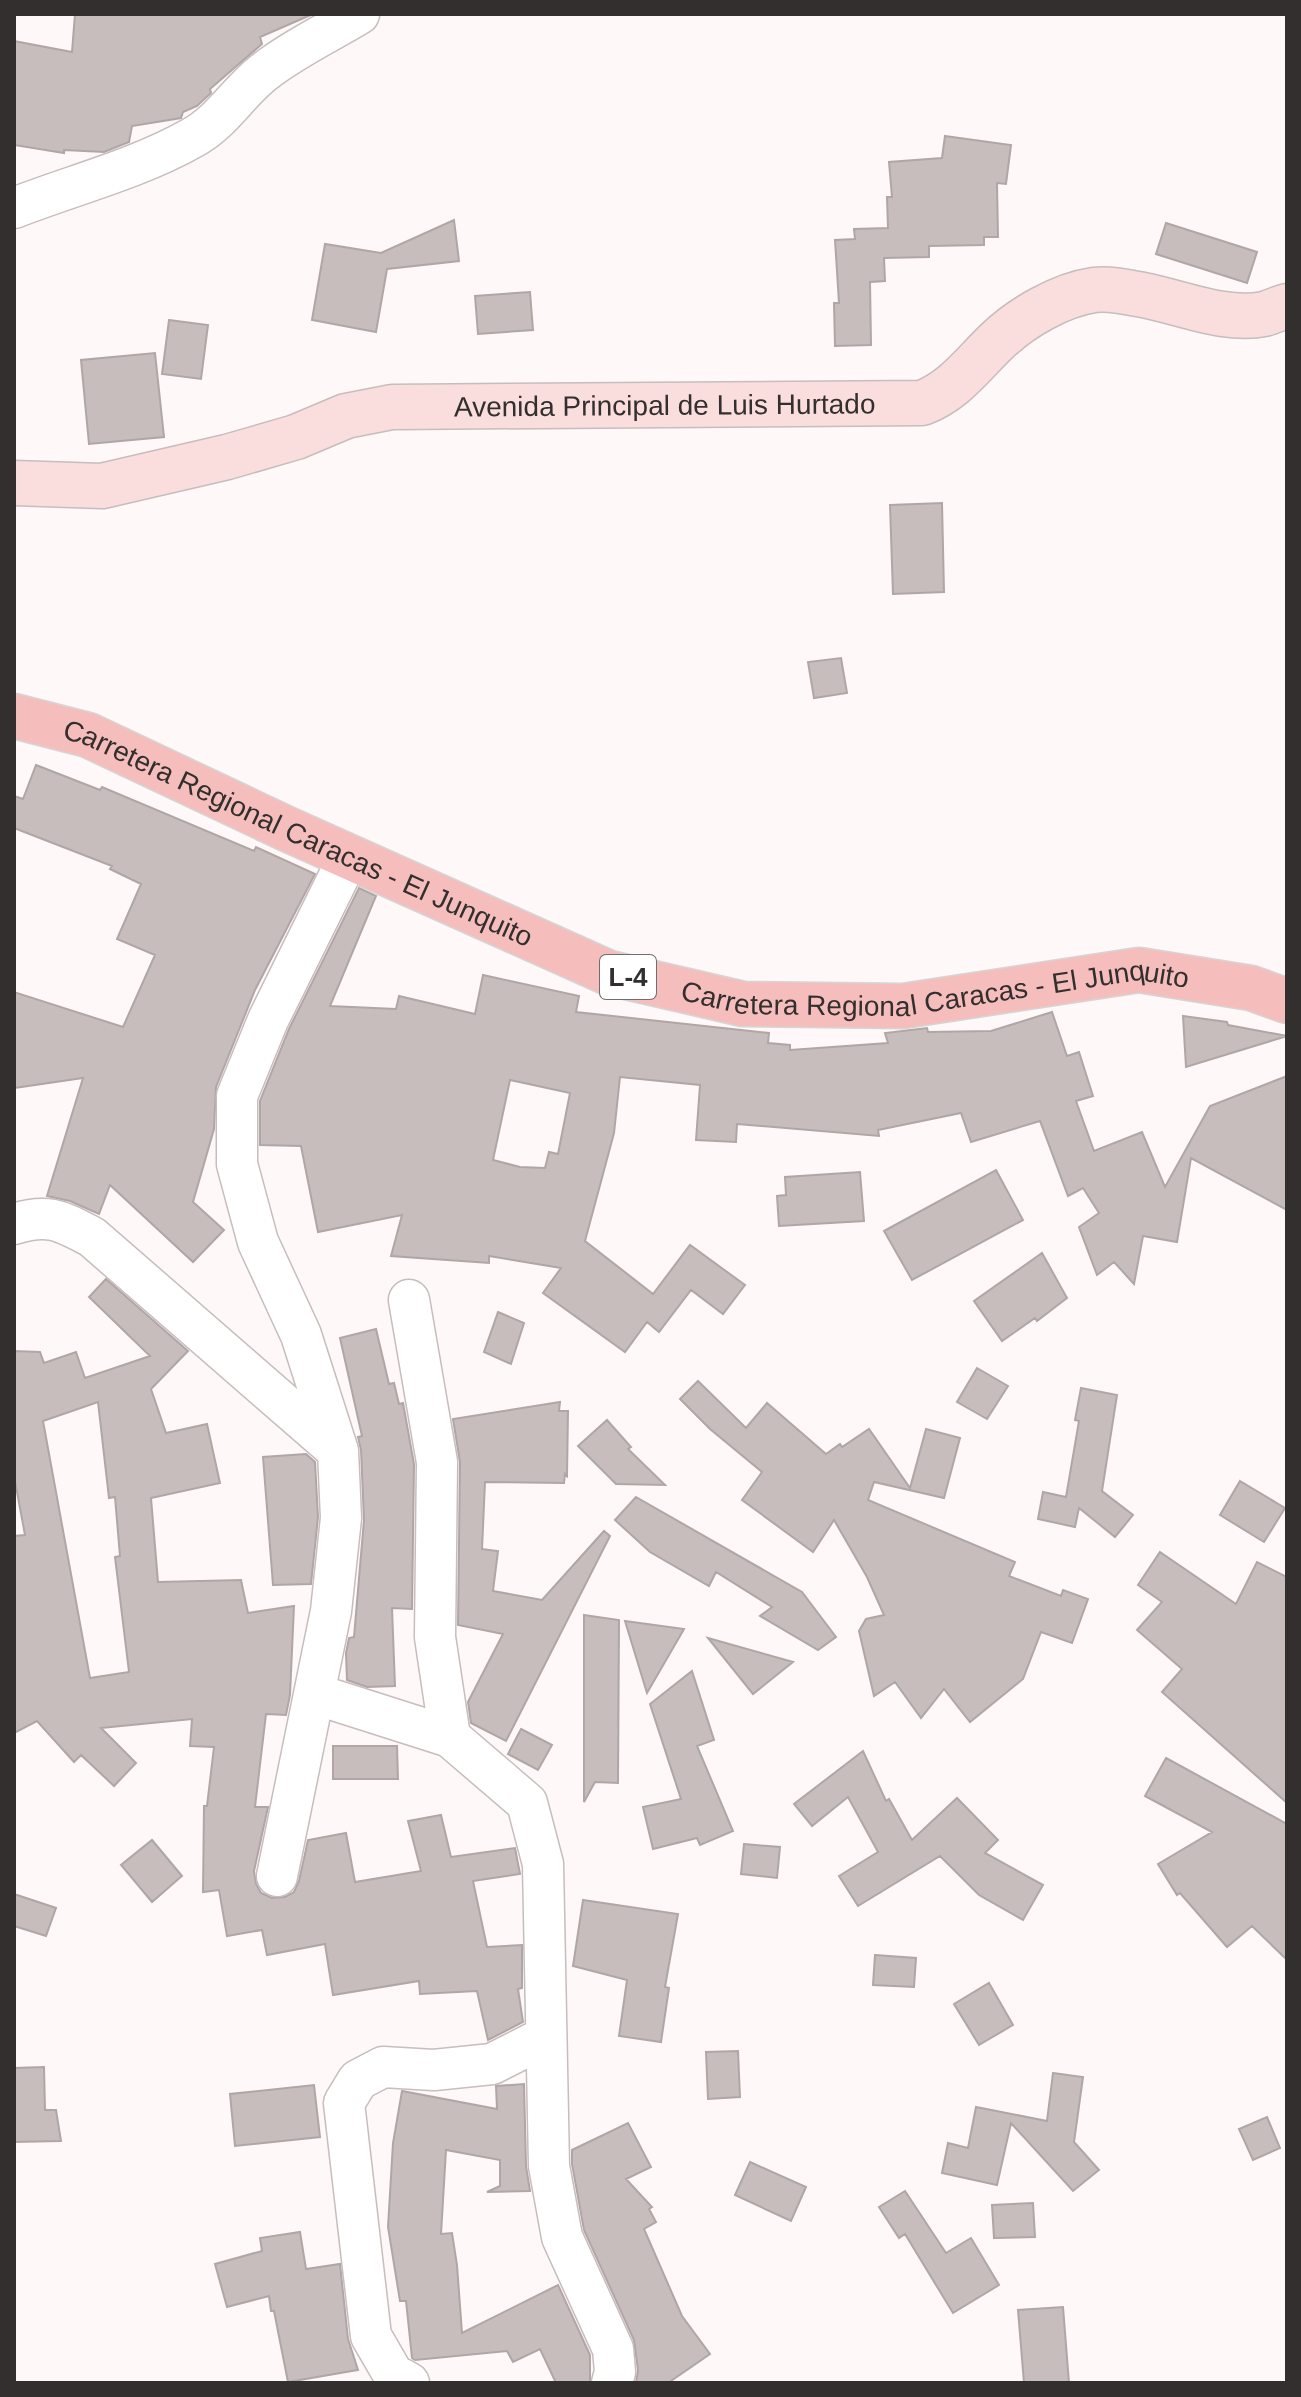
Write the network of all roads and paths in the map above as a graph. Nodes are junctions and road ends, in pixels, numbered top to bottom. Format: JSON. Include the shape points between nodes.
{"nodes":[{"id":1,"x":359,"y":14,"type":"edge"},
{"id":2,"x":14,"y":208,"type":"edge"},
{"id":3,"x":1287,"y":306,"type":"edge"},
{"id":4,"x":14,"y":483,"type":"edge"},
{"id":5,"x":14,"y":716,"type":"edge"},
{"id":6,"x":349,"y":856,"type":"junction"},
{"id":7,"x":1287,"y":1001,"type":"edge"},
{"id":8,"x":14,"y":1224,"type":"edge"},
{"id":9,"x":409,"y":1300,"type":"dead end"},
{"id":10,"x":338,"y":1451,"type":"junction"},
{"id":11,"x":315,"y":1694,"type":"junction"},
{"id":12,"x":450,"y":1737,"type":"junction"},
{"id":13,"x":277,"y":1876,"type":"dead end"},
{"id":14,"x":545,"y":2037,"type":"junction"},
{"id":15,"x":409,"y":2383,"type":"edge"},
{"id":16,"x":612,"y":2383,"type":"edge"}],
"edges":[{"from":1,"to":2,"type":"street","via":[[264,71],[222,118],[193,138]]},
{"from":3,"to":4,"type":"street","name":"Avenida Principal de Luis Hurtado","via":[[1262,314],[1230,314],[1095,290],[1030,317],[940,396],[922,403],[392,407],[346,416],[227,457],[102,486]]},
{"from":5,"to":6,"type":"main road","name":"Carretera Regional Caracas - El Junquito","number":"L-4","via":[[88,735]]},
{"from":6,"to":7,"type":"main road","name":"Carretera Regional Caracas - El Junquito","number":"L-4","via":[[609,973],[743,1004],[903,1006],[1139,970],[1251,988]]},
{"from":6,"to":10,"type":"street","via":[[268,1020],[237,1096],[237,1164],[258,1242],[301,1335]]},
{"from":8,"to":10,"type":"street","via":[[34,1218],[60,1221],[92,1237]]},
{"from":9,"to":12,"type":"street","via":[[437,1462],[435,1637]]},
{"from":10,"to":11,"type":"street","via":[[341,1518]]},
{"from":11,"to":12,"type":"street"},
{"from":11,"to":13,"type":"street"},
{"from":12,"to":14,"type":"street","via":[[527,1803],[543,1864]]},
{"from":14,"to":15,"type":"street","via":[[492,2064],[434,2070],[383,2067],[358,2080],[344,2103],[371,2336],[393,2374]]},
{"from":14,"to":16,"type":"street","via":[[549,2166],[562,2237],[613,2349]]}]}
